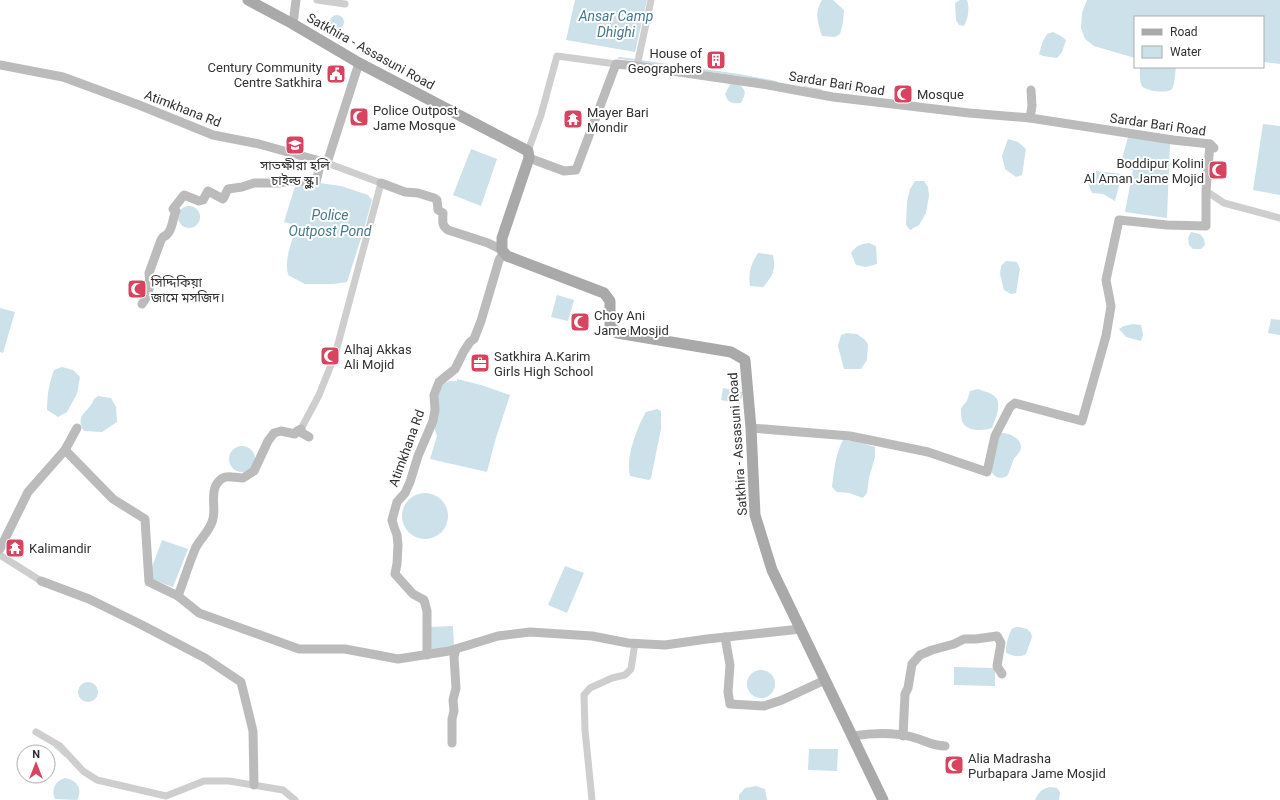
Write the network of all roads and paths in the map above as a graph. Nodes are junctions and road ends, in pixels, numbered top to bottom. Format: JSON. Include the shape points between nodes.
{"nodes":[{"id":1,"x":248,"y":0,"type":"edge"},
{"id":2,"x":296,"y":0,"type":"edge"},
{"id":3,"x":317,"y":0,"type":"edge"},
{"id":4,"x":651,"y":0,"type":"edge"},
{"id":5,"x":345,"y":4,"type":"dead end"},
{"id":6,"x":293,"y":24,"type":"junction"},
{"id":7,"x":360,"y":63,"type":"junction"},
{"id":8,"x":616,"y":64,"type":"junction"},
{"id":9,"x":0,"y":65,"type":"edge"},
{"id":10,"x":637,"y":66,"type":"junction"},
{"id":11,"x":1031,"y":90,"type":"dead end"},
{"id":12,"x":1030,"y":118,"type":"junction"},
{"id":13,"x":529,"y":154,"type":"junction"},
{"id":14,"x":324,"y":162,"type":"junction"},
{"id":15,"x":381,"y":183,"type":"junction"},
{"id":16,"x":1206,"y":191,"type":"junction"},
{"id":17,"x":1280,"y":218,"type":"edge"},
{"id":18,"x":503,"y":251,"type":"junction"},
{"id":19,"x":142,"y":304,"type":"dead end"},
{"id":20,"x":77,"y":428,"type":"dead end"},
{"id":21,"x":751,"y":428,"type":"junction"},
{"id":22,"x":301,"y":430,"type":"junction"},
{"id":23,"x":309,"y":437,"type":"dead end"},
{"id":24,"x":65,"y":450,"type":"junction"},
{"id":25,"x":0,"y":549,"type":"edge"},
{"id":26,"x":0,"y":555,"type":"edge"},
{"id":27,"x":41,"y":581,"type":"joint"},
{"id":28,"x":178,"y":596,"type":"junction"},
{"id":29,"x":801,"y":629,"type":"junction"},
{"id":30,"x":725,"y":637,"type":"junction"},
{"id":31,"x":635,"y":643,"type":"junction"},
{"id":32,"x":456,"y":649,"type":"junction"},
{"id":33,"x":426,"y":655,"type":"junction"},
{"id":34,"x":1002,"y":674,"type":"dead end"},
{"id":35,"x":825,"y":680,"type":"junction"},
{"id":36,"x":36,"y":732,"type":"dead end"},
{"id":37,"x":852,"y":736,"type":"junction"},
{"id":38,"x":903,"y":736,"type":"junction"},
{"id":39,"x":452,"y":743,"type":"dead end"},
{"id":40,"x":945,"y":746,"type":"dead end"},
{"id":41,"x":254,"y":785,"type":"junction"},
{"id":42,"x":295,"y":800,"type":"edge"},
{"id":43,"x":592,"y":800,"type":"edge"},
{"id":44,"x":883,"y":800,"type":"edge"}],
"edges":[{"from":1,"to":6,"type":"main road","name":"Satkhira - Assasuni Road"},
{"from":2,"to":6,"type":"main road"},
{"from":3,"to":5,"type":"street"},
{"from":4,"to":10,"type":"street"},
{"from":6,"to":7,"type":"main road","name":"Satkhira - Assasuni Road"},
{"from":7,"to":13,"type":"main road","name":"Satkhira - Assasuni Road"},
{"from":7,"to":14,"type":"main road"},
{"from":8,"to":10,"type":"main road","name":"Sardar Bari Road"},
{"from":8,"to":13,"type":"street","via":[[557,56]]},
{"from":8,"to":13,"type":"main road","via":[[576,170],[564,170]]},
{"from":9,"to":14,"type":"main road","name":"Atimkhana Rd","via":[[63,77],[213,135],[260,144]]},
{"from":10,"to":12,"type":"main road","name":"Sardar Bari Road","via":[[833,97]]},
{"from":11,"to":12,"type":"main road"},
{"from":12,"to":16,"type":"main road","name":"Sardar Bari Road","via":[[1212,146]]},
{"from":13,"to":18,"type":"main road","via":[[502,238]]},
{"from":14,"to":15,"type":"street"},
{"from":14,"to":19,"type":"main road","via":[[316,182],[297,180],[254,183],[228,188],[223,199],[208,191],[199,201],[184,195],[174,209],[176,211],[172,226],[165,237],[162,237],[148,273],[150,286]]},
{"from":15,"to":18,"type":"main road","via":[[435,199],[438,210],[443,213],[442,221],[445,228]]},
{"from":15,"to":22,"type":"street","via":[[335,355]]},
{"from":16,"to":17,"type":"street","via":[[1224,203]]},
{"from":16,"to":21,"type":"main road","via":[[1206,226],[1120,220],[1106,280],[1111,306],[1106,336],[1082,421],[1014,403],[996,436],[987,472],[928,452],[850,436]]},
{"from":18,"to":21,"type":"main road","name":"Satkhira - Assasuni Road","via":[[507,256],[604,293],[610,300],[610,325],[617,333],[731,352],[745,360]]},
{"from":18,"to":33,"type":"main road","name":"Atimkhana Rd","via":[[474,339],[464,351],[455,369],[439,382],[434,395],[435,410],[432,423],[406,493],[396,502],[392,520],[398,545],[395,574],[413,594],[424,600]]},
{"from":20,"to":24,"type":"main road"},
{"from":21,"to":29,"type":"main road","name":"Satkhira - Assasuni Road","via":[[755,515],[772,570]]},
{"from":22,"to":23,"type":"main road"},
{"from":22,"to":28,"type":"main road","via":[[295,434],[281,431],[274,433],[254,471],[243,478],[225,477],[216,485],[213,521],[195,549]]},
{"from":24,"to":25,"type":"main road","via":[[28,492]]},
{"from":24,"to":28,"type":"main road","via":[[114,499],[145,519],[149,582]]},
{"from":26,"to":27,"type":"street"},
{"from":27,"to":41,"type":"main road","via":[[89,599],[142,624],[205,658],[241,682],[253,731]]},
{"from":28,"to":33,"type":"main road","via":[[200,613],[299,649],[345,649],[398,659]]},
{"from":29,"to":30,"type":"main road"},
{"from":29,"to":35,"type":"main road","name":"Satkhira - Assasuni Road"},
{"from":30,"to":31,"type":"main road","via":[[665,645]]},
{"from":30,"to":35,"type":"main road","via":[[730,665],[730,704],[764,706]]},
{"from":31,"to":32,"type":"main road","via":[[592,636],[530,632],[498,636]]},
{"from":31,"to":43,"type":"street","via":[[631,669],[625,675],[590,688],[584,695]]},
{"from":32,"to":33,"type":"main road"},
{"from":32,"to":39,"type":"main road"},
{"from":34,"to":38,"type":"main road","via":[[997,666],[1001,643],[997,636],[964,639],[920,655],[912,664],[906,694]]},
{"from":35,"to":37,"type":"main road","name":"Satkhira - Assasuni Road"},
{"from":36,"to":41,"type":"street","via":[[60,746],[83,771],[97,780],[166,796],[204,781],[230,781]]},
{"from":37,"to":38,"type":"main road"},
{"from":37,"to":44,"type":"main road","name":"Satkhira - Assasuni Road"},
{"from":38,"to":40,"type":"main road","via":[[935,746]]},
{"from":41,"to":42,"type":"street","via":[[283,790]]}]}
